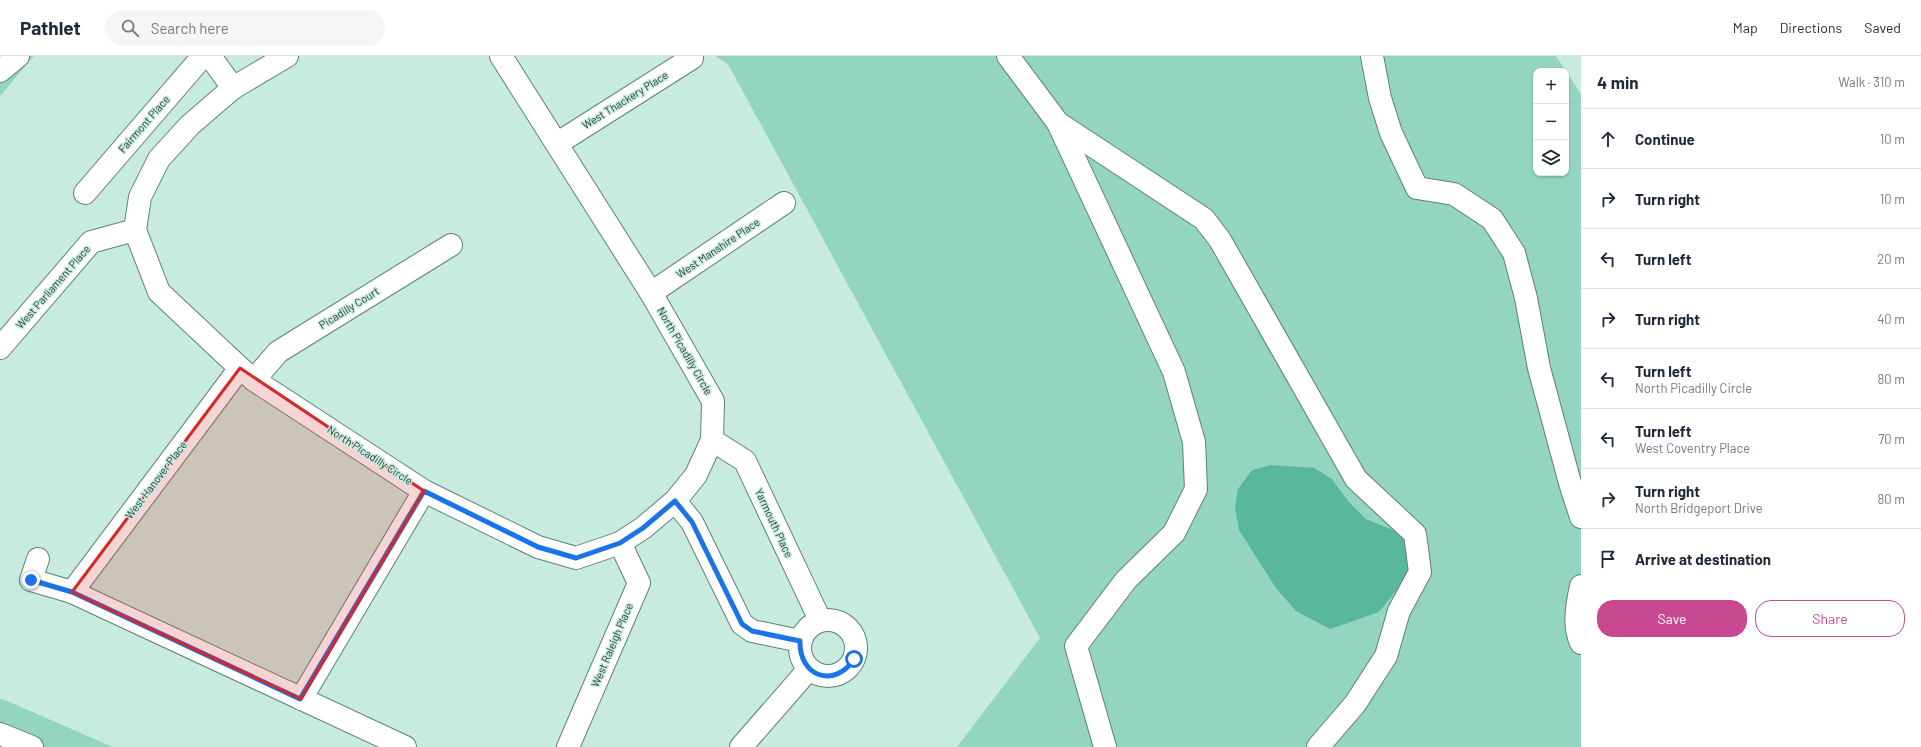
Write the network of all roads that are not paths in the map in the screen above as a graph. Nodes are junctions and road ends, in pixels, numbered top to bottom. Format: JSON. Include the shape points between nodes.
{"nodes":[{"id":1,"x":18,"y":56,"type":"edge"},
{"id":2,"x":203,"y":56,"type":"edge"},
{"id":3,"x":210,"y":56,"type":"edge"},
{"id":4,"x":287,"y":56,"type":"edge"},
{"id":5,"x":501,"y":56,"type":"edge"},
{"id":6,"x":1008,"y":56,"type":"edge"},
{"id":7,"x":1372,"y":56,"type":"edge"},
{"id":8,"x":692,"y":58,"type":"dead end"},
{"id":9,"x":0,"y":71,"type":"edge"},
{"id":10,"x":233,"y":88,"type":"junction"},
{"id":11,"x":1058,"y":124,"type":"junction"},
{"id":12,"x":558,"y":143,"type":"junction"},
{"id":13,"x":85,"y":193,"type":"dead end"},
{"id":14,"x":784,"y":203,"type":"dead end"},
{"id":15,"x":135,"y":230,"type":"junction"},
{"id":16,"x":451,"y":245,"type":"dead end"},
{"id":17,"x":652,"y":293,"type":"junction"},
{"id":18,"x":0,"y":348,"type":"edge"},
{"id":19,"x":247,"y":374,"type":"junction"},
{"id":20,"x":712,"y":440,"type":"junction"},
{"id":21,"x":424,"y":491,"type":"junction"},
{"id":22,"x":675,"y":501,"type":"junction"},
{"id":23,"x":1581,"y":517,"type":"edge"},
{"id":24,"x":620,"y":543,"type":"junction"},
{"id":25,"x":38,"y":559,"type":"dead end"},
{"id":26,"x":1581,"y":586,"type":"edge"},
{"id":27,"x":72,"y":592,"type":"junction"},
{"id":28,"x":820,"y":620,"type":"junction"},
{"id":29,"x":800,"y":641,"type":"junction"},
{"id":30,"x":1581,"y":643,"type":"edge"},
{"id":31,"x":809,"y":669,"type":"junction"},
{"id":32,"x":300,"y":699,"type":"junction"},
{"id":33,"x":0,"y":734,"type":"edge"},
{"id":34,"x":32,"y":747,"type":"edge"},
{"id":35,"x":406,"y":747,"type":"edge"},
{"id":36,"x":568,"y":747,"type":"edge"},
{"id":37,"x":741,"y":747,"type":"edge"},
{"id":38,"x":1105,"y":747,"type":"edge"},
{"id":39,"x":1318,"y":747,"type":"edge"}],
"edges":[{"from":1,"to":9,"type":"street"},
{"from":2,"to":13,"type":"street","name":"Fairmont Place"},
{"from":3,"to":10,"type":"street"},
{"from":4,"to":10,"type":"street","name":"North Picadilly Circle"},
{"from":5,"to":12,"type":"street","name":"North Picadilly Circle"},
{"from":6,"to":11,"type":"street"},
{"from":7,"to":23,"type":"street","via":[[1380,98],[1391,133],[1417,188],[1454,194],[1492,219],[1514,254],[1526,298],[1539,368]]},
{"from":8,"to":12,"type":"street","name":"West Thackery Place"},
{"from":10,"to":15,"type":"street","name":"North Picadilly Circle","via":[[190,125],[158,159],[140,197]]},
{"from":11,"to":38,"type":"street","via":[[1174,372],[1194,442],[1196,489],[1174,533],[1126,580],[1076,646]]},
{"from":11,"to":39,"type":"street","via":[[1204,219],[1220,240],[1356,479],[1415,534],[1420,572],[1400,611],[1386,656],[1355,704]]},
{"from":12,"to":17,"type":"street","name":"North Picadilly Circle"},
{"from":14,"to":17,"type":"street","name":"West Manshire Place"},
{"from":15,"to":18,"type":"street","name":"West Parliament Place","via":[[91,242]]},
{"from":15,"to":19,"type":"street","name":"North Picadilly Circle","via":[[159,292]]},
{"from":16,"to":19,"type":"street","name":"Picadilly Court","via":[[278,352]]},
{"from":17,"to":20,"type":"street","name":"North Picadilly Circle","via":[[713,401]]},
{"from":19,"to":21,"type":"street","name":"North Picadilly Circle"},
{"from":19,"to":27,"type":"street","name":"West Hanover Place"},
{"from":20,"to":22,"type":"street","name":"North Picadilly Circle","via":[[696,475]]},
{"from":20,"to":28,"type":"street","name":"Yarmouth Place","via":[[745,461]]},
{"from":21,"to":24,"type":"street","name":"North Picadilly Circle","via":[[538,547],[576,558]]},
{"from":21,"to":32,"type":"street"},
{"from":22,"to":24,"type":"street","name":"North Picadilly Circle","via":[[643,528]]},
{"from":22,"to":29,"type":"street","via":[[692,522],[742,624],[752,631]]},
{"from":24,"to":36,"type":"street","name":"West Raleigh Place","via":[[639,583]]},
{"from":25,"to":27,"type":"street","via":[[31,580]]},
{"from":26,"to":30,"type":"street","via":[[1576,632]]},
{"from":27,"to":32,"type":"street"},
{"from":28,"to":29,"type":"street","via":[[807,628]]},
{"from":28,"to":31,"type":"street","via":[[834,620],[847,626],[856,642],[854,659],[849,666],[834,675],[817,674]]},
{"from":29,"to":31,"type":"street","via":[[802,661]]},
{"from":31,"to":37,"type":"street"},
{"from":32,"to":35,"type":"street"},
{"from":33,"to":34,"type":"street"}]}
